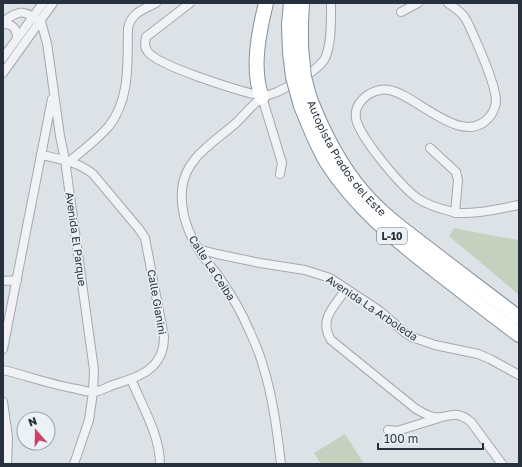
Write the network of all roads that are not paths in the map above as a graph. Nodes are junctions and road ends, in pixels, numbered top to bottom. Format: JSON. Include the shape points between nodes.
{"nodes":[{"id":1,"x":44,"y":3,"type":"edge"},
{"id":2,"x":53,"y":3,"type":"edge"},
{"id":3,"x":156,"y":3,"type":"edge"},
{"id":4,"x":190,"y":3,"type":"edge"},
{"id":5,"x":266,"y":3,"type":"edge"},
{"id":6,"x":291,"y":3,"type":"edge"},
{"id":7,"x":302,"y":3,"type":"edge"},
{"id":8,"x":331,"y":3,"type":"edge"},
{"id":9,"x":418,"y":3,"type":"edge"},
{"id":10,"x":448,"y":3,"type":"edge"},
{"id":11,"x":401,"y":12,"type":"dead end"},
{"id":12,"x":33,"y":17,"type":"junction"},
{"id":13,"x":41,"y":22,"type":"junction"},
{"id":14,"x":3,"y":23,"type":"edge"},
{"id":15,"x":17,"y":38,"type":"junction"},
{"id":16,"x":3,"y":58,"type":"edge"},
{"id":17,"x":3,"y":73,"type":"edge"},
{"id":18,"x":53,"y":92,"type":"junction"},
{"id":19,"x":262,"y":96,"type":"junction"},
{"id":20,"x":306,"y":102,"type":"junction"},
{"id":21,"x":430,"y":148,"type":"dead end"},
{"id":22,"x":42,"y":155,"type":"junction"},
{"id":23,"x":68,"y":161,"type":"junction"},
{"id":24,"x":280,"y":174,"type":"dead end"},
{"id":25,"x":519,"y":205,"type":"edge"},
{"id":26,"x":455,"y":213,"type":"junction"},
{"id":27,"x":198,"y":249,"type":"junction"},
{"id":28,"x":17,"y":280,"type":"junction"},
{"id":29,"x":3,"y":281,"type":"edge"},
{"id":30,"x":346,"y":289,"type":"junction"},
{"id":31,"x":519,"y":318,"type":"edge"},
{"id":32,"x":519,"y":335,"type":"edge"},
{"id":33,"x":3,"y":349,"type":"edge"},
{"id":34,"x":3,"y":370,"type":"edge"},
{"id":35,"x":519,"y":375,"type":"edge"},
{"id":36,"x":131,"y":379,"type":"junction"},
{"id":37,"x":93,"y":392,"type":"junction"},
{"id":38,"x":3,"y":402,"type":"edge"},
{"id":39,"x":416,"y":409,"type":"junction"},
{"id":40,"x":442,"y":417,"type":"junction"},
{"id":41,"x":413,"y":426,"type":"junction"},
{"id":42,"x":388,"y":430,"type":"dead end"},
{"id":43,"x":7,"y":464,"type":"edge"},
{"id":44,"x":74,"y":464,"type":"edge"},
{"id":45,"x":160,"y":464,"type":"edge"},
{"id":46,"x":281,"y":464,"type":"edge"},
{"id":47,"x":502,"y":464,"type":"edge"}],
"edges":[{"from":1,"to":12,"type":"street"},
{"from":2,"to":13,"type":"street"},
{"from":3,"to":23,"type":"street","via":[[140,11],[130,21],[127,76],[122,102],[113,120],[105,131]]},
{"from":4,"to":19,"type":"street","via":[[146,37],[146,50],[172,67]]},
{"from":5,"to":19,"type":"highway","via":[[257,60],[257,78]]},
{"from":6,"to":20,"type":"highway","name":"Autopista Prados del Este","number":"L-10","bridge":true,"via":[[289,25],[293,77]]},
{"from":7,"to":20,"type":"highway","name":"Autopista Prados del Este","number":"L-10","bridge":true,"via":[[302,61]]},
{"from":8,"to":19,"type":"street","via":[[330,37],[325,59],[316,69],[278,91]]},
{"from":9,"to":11,"type":"street"},
{"from":10,"to":26,"type":"street","via":[[463,14],[494,89],[494,110],[488,119],[476,126],[454,124],[403,95],[387,90],[379,90],[365,96],[357,106],[356,114],[361,130],[372,147],[402,184],[417,198]]},
{"from":12,"to":13,"type":"street"},
{"from":12,"to":14,"type":"street","via":[[25,12],[19,12]]},
{"from":12,"to":15,"type":"street"},
{"from":13,"to":17,"type":"street"},
{"from":13,"to":18,"type":"street","name":"Avenida El Parque"},
{"from":14,"to":15,"type":"street","via":[[13,26]]},
{"from":15,"to":16,"type":"street"},
{"from":18,"to":22,"type":"street"},
{"from":18,"to":23,"type":"street","name":"Avenida El Parque"},
{"from":19,"to":24,"type":"street","via":[[282,163]]},
{"from":19,"to":27,"type":"street","name":"Calle La Ceiba","via":[[188,168],[182,191],[183,214],[190,237]]},
{"from":20,"to":31,"type":"highway","name":"Autopista Prados del Este","number":"L-10","via":[[346,170],[374,204]]},
{"from":20,"to":32,"type":"highway","name":"Autopista Prados del Este","number":"L-10","via":[[312,133],[326,160],[359,204],[412,252]]},
{"from":21,"to":26,"type":"street","via":[[456,172],[458,180]]},
{"from":22,"to":23,"type":"street","name":"Calle Gianini"},
{"from":22,"to":28,"type":"street"},
{"from":23,"to":36,"type":"street","name":"Calle Gianini","via":[[93,174],[145,238],[164,347],[156,364]]},
{"from":23,"to":37,"type":"street","name":"Avenida El Parque","via":[[94,370]]},
{"from":25,"to":26,"type":"street"},
{"from":27,"to":30,"type":"street","name":"Avenida La Arboleda","via":[[317,273]]},
{"from":27,"to":46,"type":"street","name":"Calle La Ceiba","via":[[226,288],[249,330],[264,366]]},
{"from":28,"to":29,"type":"street"},
{"from":28,"to":33,"type":"street"},
{"from":30,"to":35,"type":"street","name":"Avenida La Arboleda","via":[[380,311],[412,337],[478,354]]},
{"from":30,"to":39,"type":"street","via":[[326,320],[325,327],[331,340]]},
{"from":34,"to":37,"type":"street"},
{"from":36,"to":37,"type":"street","name":"Calle Gianini"},
{"from":36,"to":45,"type":"street","via":[[155,435]]},
{"from":37,"to":44,"type":"street","name":"Avenida El Parque","via":[[89,420]]},
{"from":38,"to":43,"type":"street","via":[[8,437]]},
{"from":39,"to":40,"type":"street","via":[[432,417]]},
{"from":39,"to":41,"type":"street"},
{"from":40,"to":41,"type":"street"},
{"from":40,"to":47,"type":"street","via":[[455,415],[466,418]]},
{"from":41,"to":42,"type":"street","via":[[397,431]]}]}
